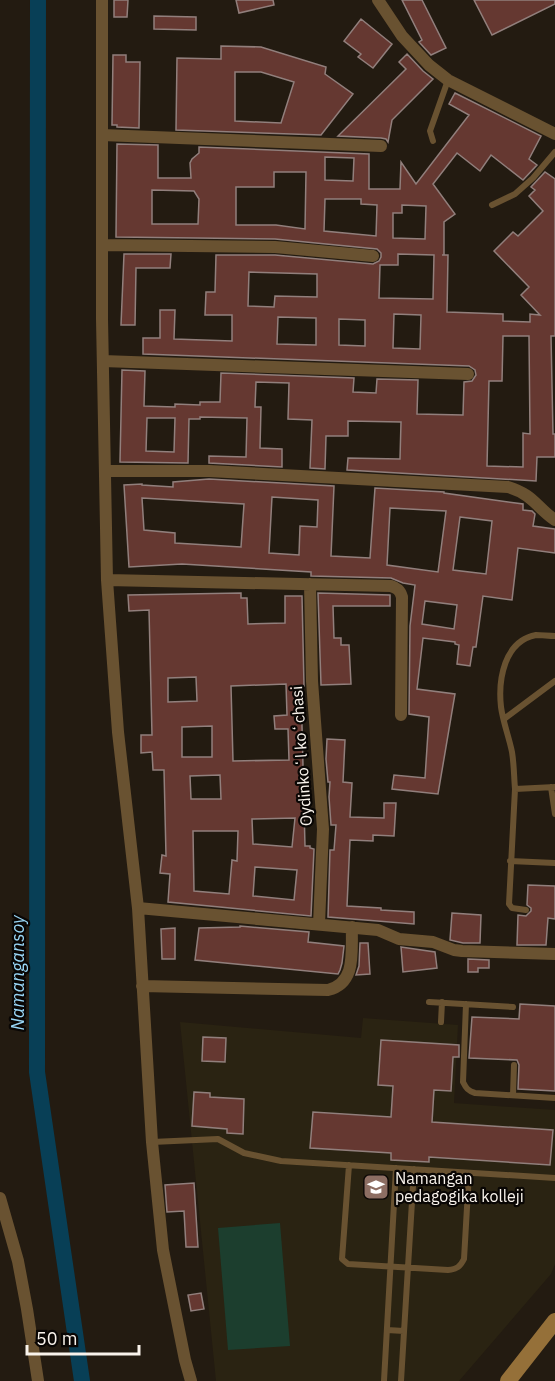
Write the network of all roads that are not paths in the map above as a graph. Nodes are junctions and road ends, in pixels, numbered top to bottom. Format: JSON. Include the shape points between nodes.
{"nodes":[{"id":1,"x":102,"y":0,"type":"edge"},
{"id":2,"x":378,"y":0,"type":"edge"},
{"id":3,"x":448,"y":80,"type":"junction"},
{"id":4,"x":555,"y":134,"type":"edge"},
{"id":5,"x":102,"y":135,"type":"junction"},
{"id":6,"x":433,"y":141,"type":"dead end"},
{"id":7,"x":381,"y":146,"type":"dead end"},
{"id":8,"x":555,"y":152,"type":"edge"},
{"id":9,"x":492,"y":205,"type":"dead end"},
{"id":10,"x":102,"y":245,"type":"junction"},
{"id":11,"x":373,"y":256,"type":"dead end"},
{"id":12,"x":103,"y":361,"type":"junction"},
{"id":13,"x":468,"y":374,"type":"dead end"},
{"id":14,"x":105,"y":471,"type":"junction"},
{"id":15,"x":555,"y":520,"type":"edge"},
{"id":16,"x":107,"y":580,"type":"junction"},
{"id":17,"x":310,"y":584,"type":"junction"},
{"id":18,"x":555,"y":636,"type":"edge"},
{"id":19,"x":555,"y":681,"type":"edge"},
{"id":20,"x":401,"y":715,"type":"dead end"},
{"id":21,"x":504,"y":719,"type":"junction"},
{"id":22,"x":553,"y":787,"type":"edge"},
{"id":23,"x":514,"y":789,"type":"junction"},
{"id":24,"x":555,"y":814,"type":"edge"},
{"id":25,"x":510,"y":861,"type":"junction"},
{"id":26,"x":555,"y":863,"type":"edge"},
{"id":27,"x":138,"y":908,"type":"junction"},
{"id":28,"x":526,"y":910,"type":"dead end"},
{"id":29,"x":319,"y":924,"type":"junction"},
{"id":30,"x":352,"y":927,"type":"junction"},
{"id":31,"x":555,"y":954,"type":"edge"},
{"id":32,"x":142,"y":986,"type":"junction"},
{"id":33,"x":429,"y":1002,"type":"dead end"},
{"id":34,"x":442,"y":1002,"type":"junction"},
{"id":35,"x":466,"y":1004,"type":"junction"},
{"id":36,"x":513,"y":1007,"type":"dead end"},
{"id":37,"x":441,"y":1022,"type":"dead end"},
{"id":38,"x":514,"y":1065,"type":"dead end"},
{"id":39,"x":513,"y":1095,"type":"junction"},
{"id":40,"x":555,"y":1098,"type":"edge"},
{"id":41,"x":152,"y":1142,"type":"junction"},
{"id":42,"x":349,"y":1165,"type":"junction"},
{"id":43,"x":396,"y":1168,"type":"junction"},
{"id":44,"x":414,"y":1170,"type":"junction"},
{"id":45,"x":469,"y":1173,"type":"junction"},
{"id":46,"x":555,"y":1178,"type":"edge"},
{"id":47,"x":0,"y":1198,"type":"edge"},
{"id":48,"x":390,"y":1267,"type":"junction"},
{"id":49,"x":408,"y":1268,"type":"junction"},
{"id":50,"x":555,"y":1321,"type":"edge"},
{"id":51,"x":387,"y":1330,"type":"junction"},
{"id":52,"x":404,"y":1331,"type":"junction"},
{"id":53,"x":38,"y":1381,"type":"edge"},
{"id":54,"x":191,"y":1381,"type":"edge"},
{"id":55,"x":384,"y":1381,"type":"edge"},
{"id":56,"x":401,"y":1381,"type":"edge"},
{"id":57,"x":508,"y":1381,"type":"edge"}],
"edges":[{"from":1,"to":5,"type":"street"},
{"from":2,"to":3,"type":"street","via":[[402,36]]},
{"from":3,"to":4,"type":"street"},
{"from":3,"to":6,"type":"lane","via":[[430,131]]},
{"from":5,"to":7,"type":"street"},
{"from":5,"to":10,"type":"street"},
{"from":8,"to":9,"type":"lane","via":[[515,194]]},
{"from":10,"to":11,"type":"street","via":[[275,247]]},
{"from":10,"to":12,"type":"street"},
{"from":12,"to":13,"type":"street"},
{"from":12,"to":14,"type":"street"},
{"from":14,"to":15,"type":"street","via":[[209,471],[508,487],[529,496]]},
{"from":14,"to":16,"type":"street"},
{"from":16,"to":17,"type":"street"},
{"from":16,"to":27,"type":"street","via":[[118,732]]},
{"from":17,"to":20,"type":"street","via":[[391,586],[400,591]]},
{"from":17,"to":29,"type":"street","name":"Oydinkoʻl koʻchasi","via":[[312,681],[323,829]]},
{"from":18,"to":21,"type":"lane","via":[[525,639],[507,658],[501,688]]},
{"from":19,"to":21,"type":"lane"},
{"from":21,"to":23,"type":"lane"},
{"from":22,"to":23,"type":"lane"},
{"from":22,"to":24,"type":"lane"},
{"from":23,"to":25,"type":"lane"},
{"from":25,"to":26,"type":"lane"},
{"from":25,"to":28,"type":"lane","via":[[509,904]]},
{"from":27,"to":29,"type":"street"},
{"from":27,"to":32,"type":"street"},
{"from":29,"to":30,"type":"street"},
{"from":30,"to":31,"type":"street","via":[[378,930],[399,939],[433,942],[454,950]]},
{"from":30,"to":32,"type":"street","via":[[350,970],[336,988]]},
{"from":32,"to":41,"type":"street"},
{"from":33,"to":34,"type":"lane"},
{"from":34,"to":35,"type":"lane"},
{"from":34,"to":37,"type":"lane"},
{"from":35,"to":36,"type":"lane"},
{"from":35,"to":39,"type":"lane","via":[[466,1088],[476,1093]]},
{"from":38,"to":39,"type":"lane"},
{"from":39,"to":40,"type":"lane"},
{"from":41,"to":42,"type":"lane","via":[[218,1139],[262,1158]]},
{"from":41,"to":54,"type":"street","via":[[163,1250]]},
{"from":42,"to":43,"type":"lane"},
{"from":42,"to":48,"type":"lane","via":[[342,1259],[348,1264]]},
{"from":43,"to":44,"type":"lane"},
{"from":43,"to":48,"type":"lane"},
{"from":44,"to":45,"type":"lane"},
{"from":44,"to":49,"type":"lane"},
{"from":45,"to":46,"type":"lane"},
{"from":45,"to":49,"type":"lane","via":[[464,1259],[460,1266],[455,1270]]},
{"from":47,"to":53,"type":"street","via":[[18,1261]]},
{"from":48,"to":49,"type":"lane"},
{"from":48,"to":51,"type":"lane"},
{"from":49,"to":52,"type":"lane"},
{"from":50,"to":57,"type":"main road"},
{"from":51,"to":52,"type":"lane"},
{"from":51,"to":55,"type":"lane"},
{"from":52,"to":56,"type":"lane"}]}
